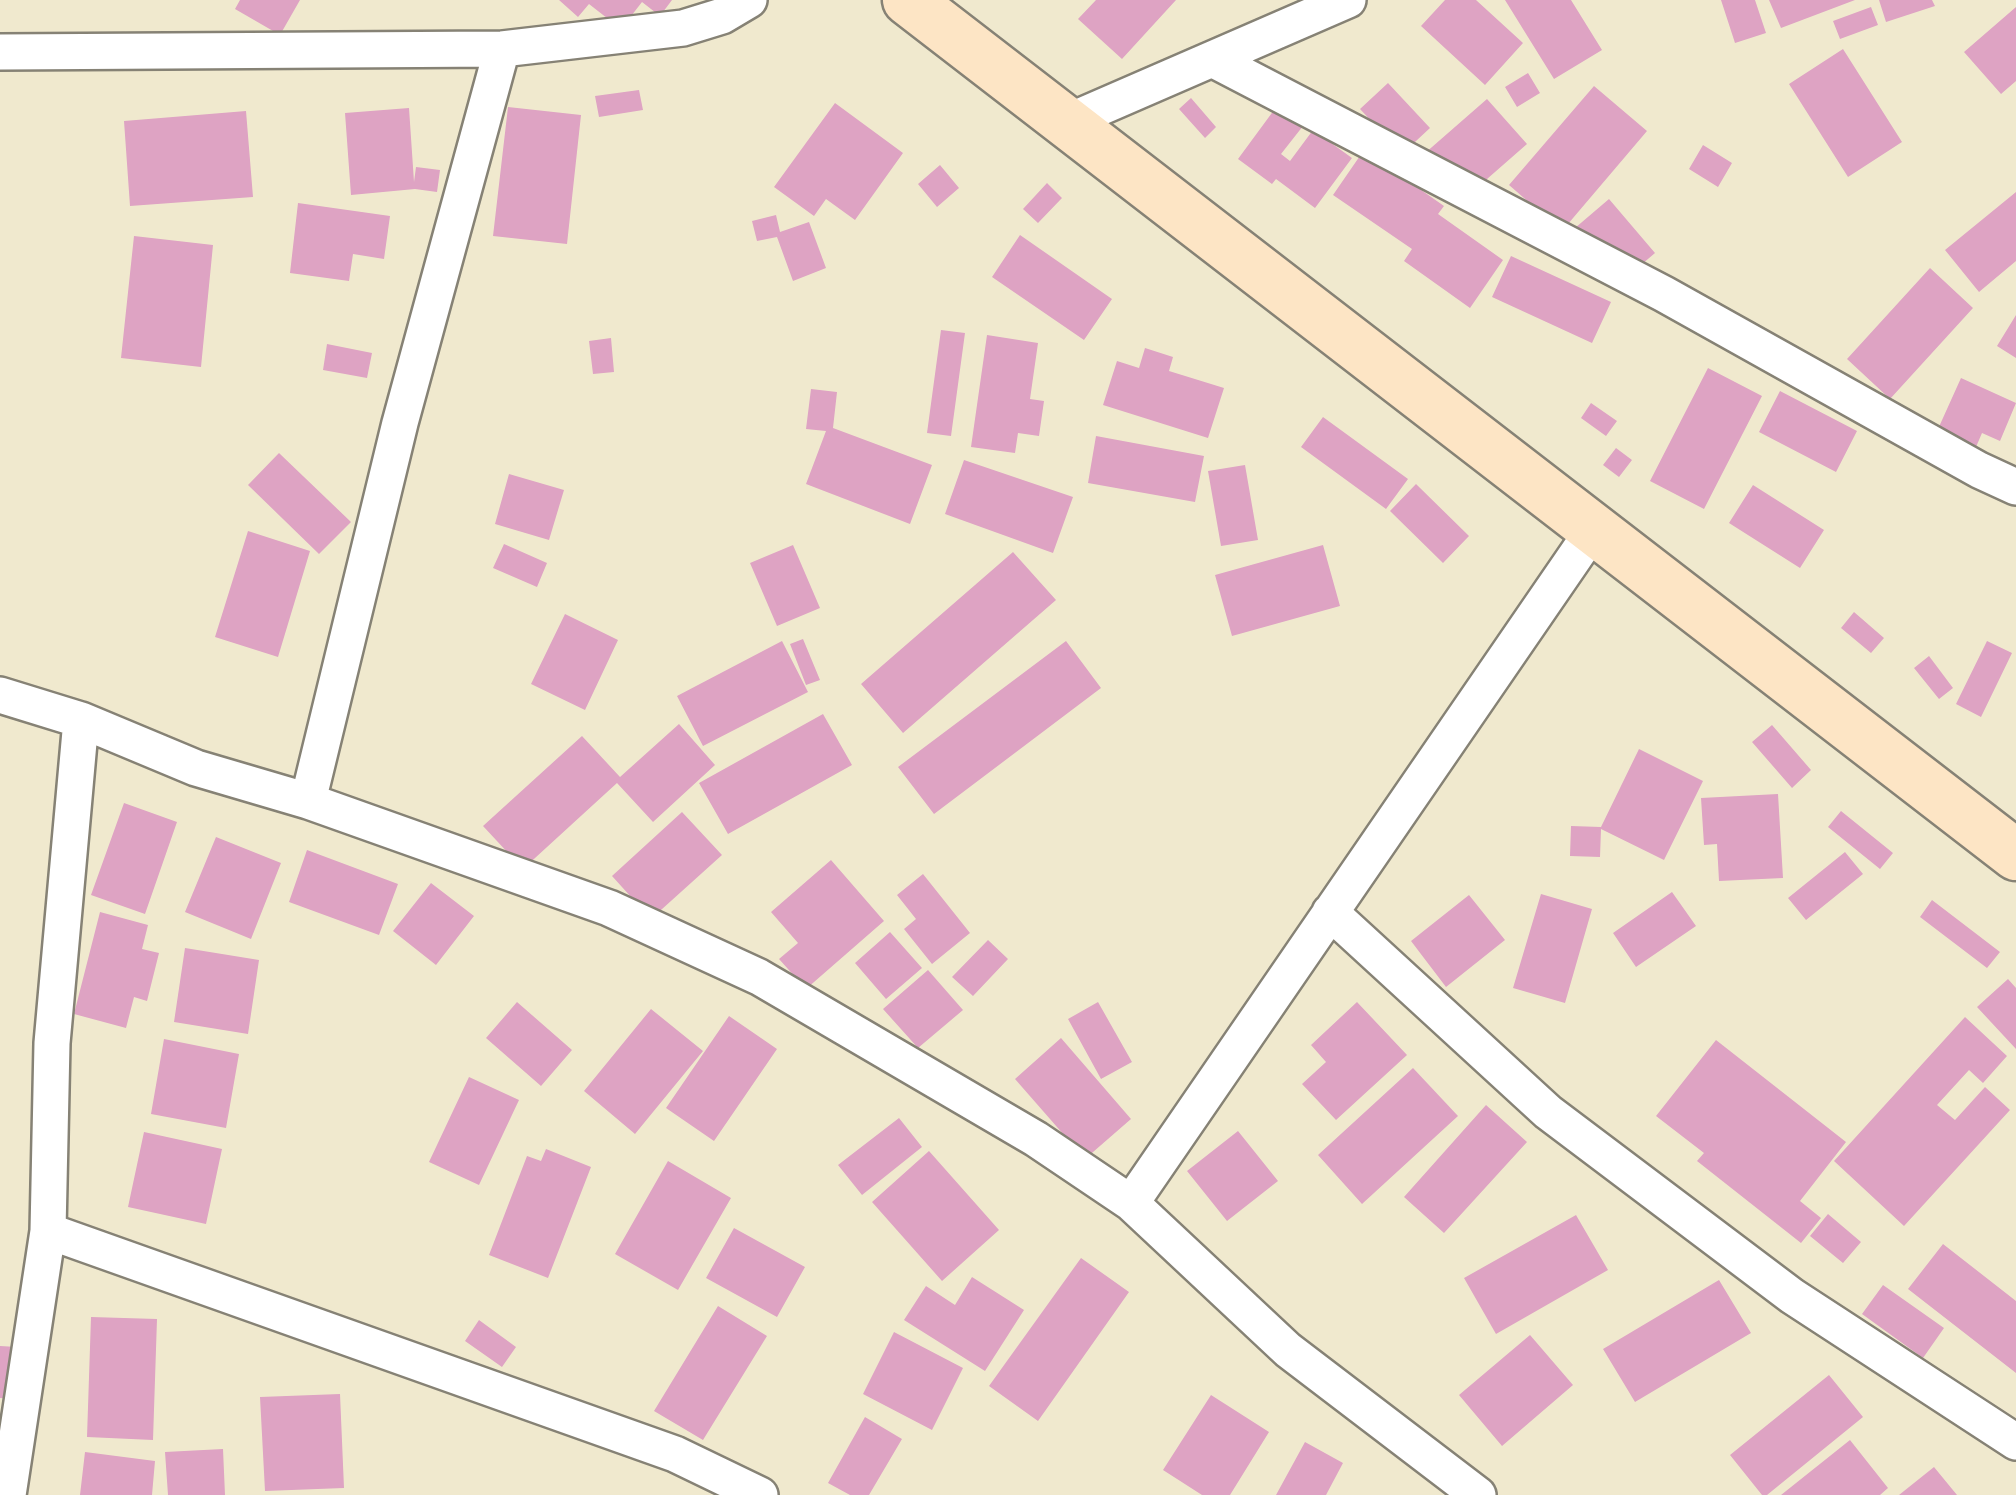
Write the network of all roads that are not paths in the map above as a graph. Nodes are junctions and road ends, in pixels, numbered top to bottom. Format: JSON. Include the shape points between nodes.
{"nodes":[{"id":1,"x":750,"y":0,"type":"edge"},
{"id":2,"x":908,"y":0,"type":"edge"},
{"id":3,"x":1348,"y":0,"type":"edge"},
{"id":4,"x":502,"y":49,"type":"junction"},
{"id":5,"x":0,"y":52,"type":"edge"},
{"id":6,"x":1214,"y":60,"type":"junction"},
{"id":7,"x":1067,"y":122,"type":"junction"},
{"id":8,"x":2016,"y":487,"type":"edge"},
{"id":9,"x":1594,"y":529,"type":"junction"},
{"id":10,"x":0,"y":695,"type":"edge"},
{"id":11,"x":80,"y":720,"type":"junction"},
{"id":12,"x":308,"y":801,"type":"junction"},
{"id":13,"x":2016,"y":856,"type":"edge"},
{"id":14,"x":1330,"y":912,"type":"junction"},
{"id":15,"x":1131,"y":1203,"type":"junction"},
{"id":16,"x":48,"y":1232,"type":"junction"},
{"id":17,"x":2016,"y":1442,"type":"edge"},
{"id":18,"x":6,"y":1476,"type":"edge"},
{"id":19,"x":1440,"y":1484,"type":"edge"},
{"id":20,"x":760,"y":1495,"type":"edge"},
{"id":21,"x":1478,"y":1495,"type":"edge"}],
"edges":[{"from":1,"to":4,"type":"street","via":[[682,28]]},
{"from":2,"to":7,"type":"main road"},
{"from":3,"to":6,"type":"street"},
{"from":4,"to":5,"type":"street"},
{"from":4,"to":12,"type":"street","via":[[400,423]]},
{"from":6,"to":7,"type":"street"},
{"from":6,"to":8,"type":"street"},
{"from":7,"to":9,"type":"main road"},
{"from":9,"to":13,"type":"main road"},
{"from":9,"to":14,"type":"street"},
{"from":10,"to":11,"type":"street"},
{"from":11,"to":12,"type":"street","via":[[196,768]]},
{"from":11,"to":16,"type":"street","via":[[52,1043]]},
{"from":12,"to":15,"type":"street","via":[[609,908],[759,977],[1036,1139]]},
{"from":14,"to":15,"type":"street"},
{"from":14,"to":17,"type":"street","via":[[1548,1112],[1792,1296]]},
{"from":15,"to":19,"type":"street"},
{"from":16,"to":18,"type":"street"},
{"from":16,"to":20,"type":"street","via":[[675,1454]]},
{"from":19,"to":21,"type":"street"}]}
